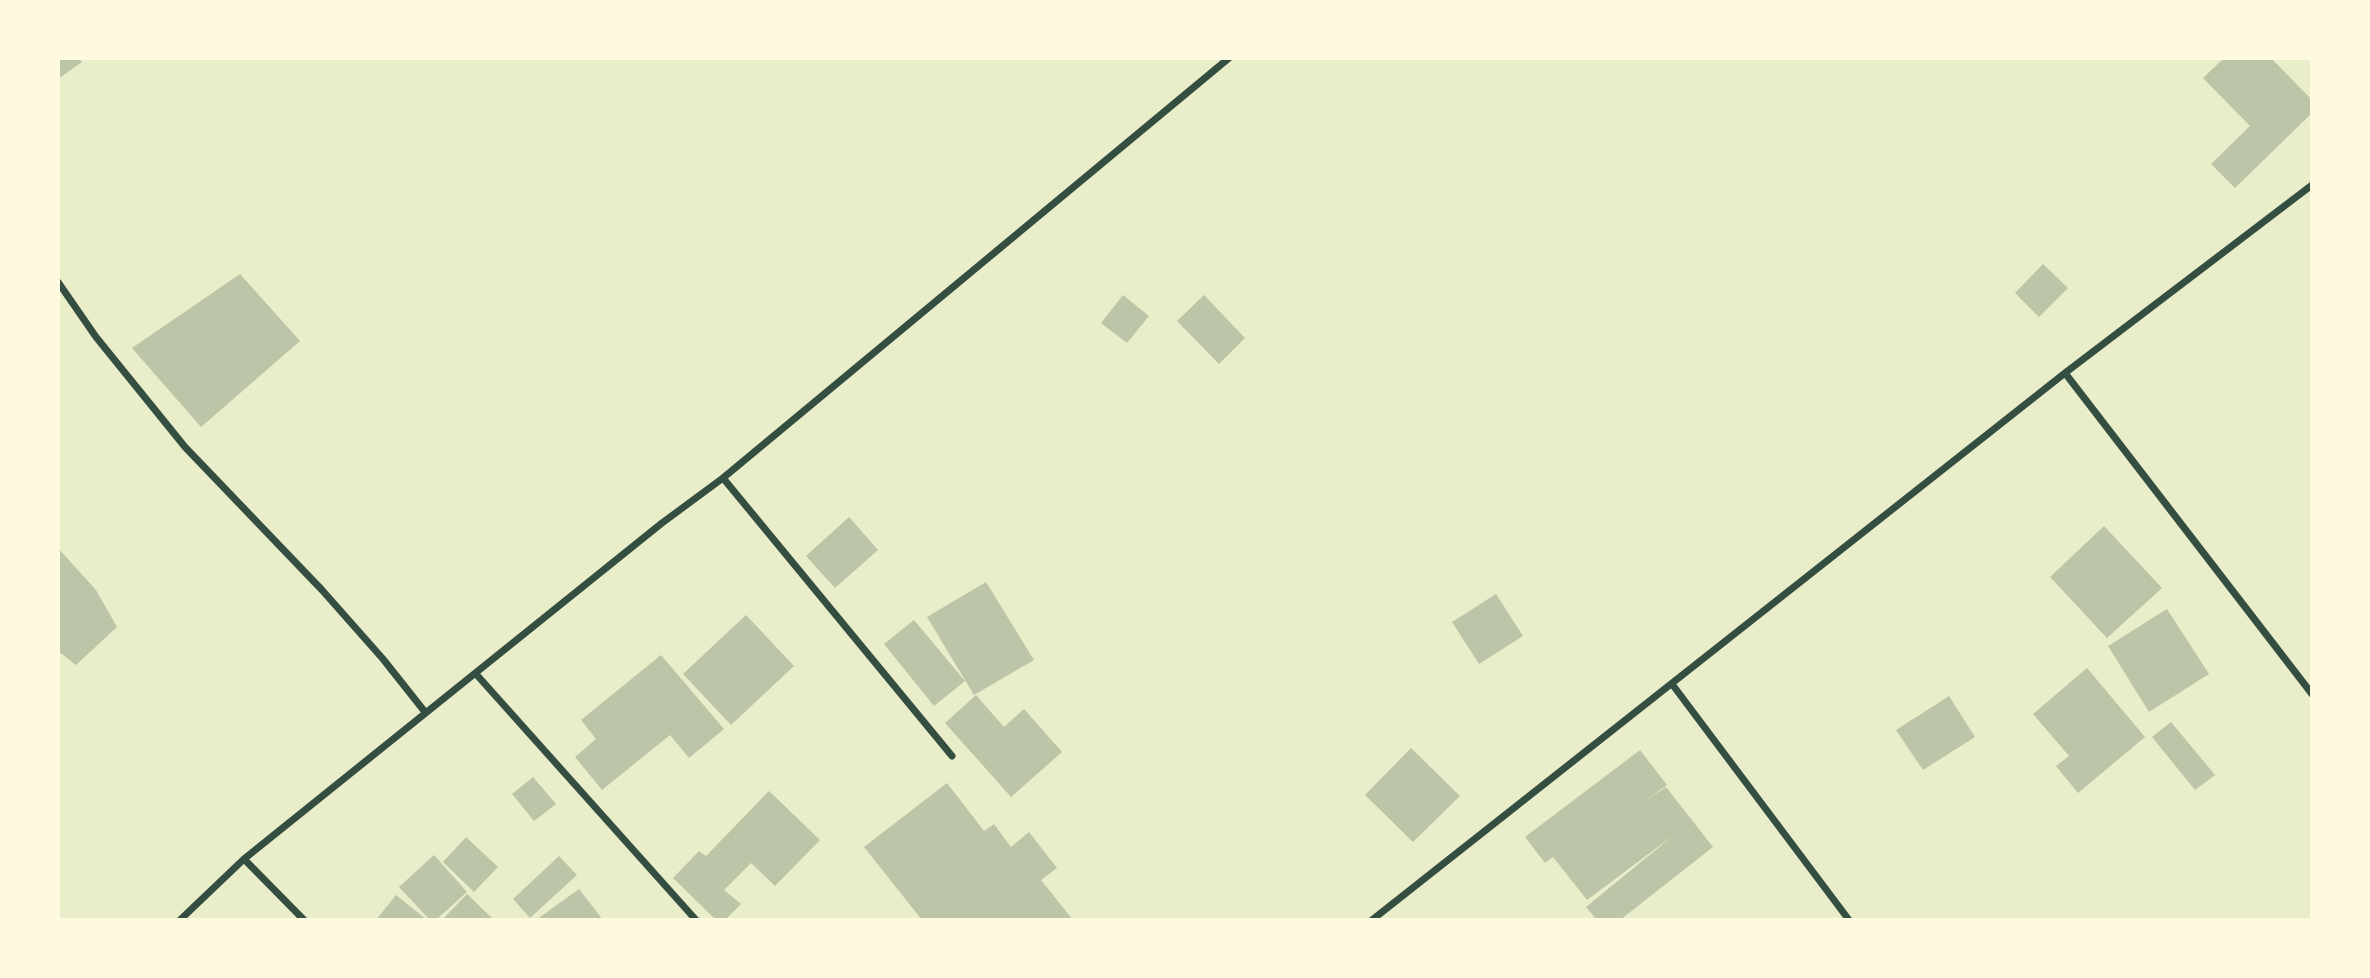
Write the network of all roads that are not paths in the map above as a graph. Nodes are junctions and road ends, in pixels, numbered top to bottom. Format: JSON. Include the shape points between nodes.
{"nodes":[{"id":1,"x":1229,"y":58,"type":"edge"},
{"id":2,"x":2312,"y":185,"type":"edge"},
{"id":3,"x":58,"y":282,"type":"edge"},
{"id":4,"x":2065,"y":373,"type":"junction"},
{"id":5,"x":723,"y":478,"type":"junction"},
{"id":6,"x":476,"y":674,"type":"junction"},
{"id":7,"x":1672,"y":684,"type":"junction"},
{"id":8,"x":2312,"y":694,"type":"edge"},
{"id":9,"x":425,"y":712,"type":"junction"},
{"id":10,"x":952,"y":756,"type":"dead end"},
{"id":11,"x":244,"y":859,"type":"junction"},
{"id":12,"x":180,"y":920,"type":"edge"},
{"id":13,"x":304,"y":920,"type":"edge"},
{"id":14,"x":696,"y":920,"type":"edge"},
{"id":15,"x":1372,"y":920,"type":"edge"},
{"id":16,"x":1849,"y":920,"type":"edge"}],
"edges":[{"from":1,"to":5,"type":"street"},
{"from":2,"to":4,"type":"street"},
{"from":3,"to":9,"type":"street","via":[[184,447],[323,590]]},
{"from":4,"to":7,"type":"street"},
{"from":4,"to":8,"type":"street"},
{"from":5,"to":6,"type":"street"},
{"from":5,"to":10,"type":"street"},
{"from":6,"to":9,"type":"street"},
{"from":6,"to":14,"type":"street"},
{"from":7,"to":15,"type":"street"},
{"from":7,"to":16,"type":"street"},
{"from":9,"to":11,"type":"street"},
{"from":11,"to":12,"type":"street"},
{"from":11,"to":13,"type":"street"}]}
